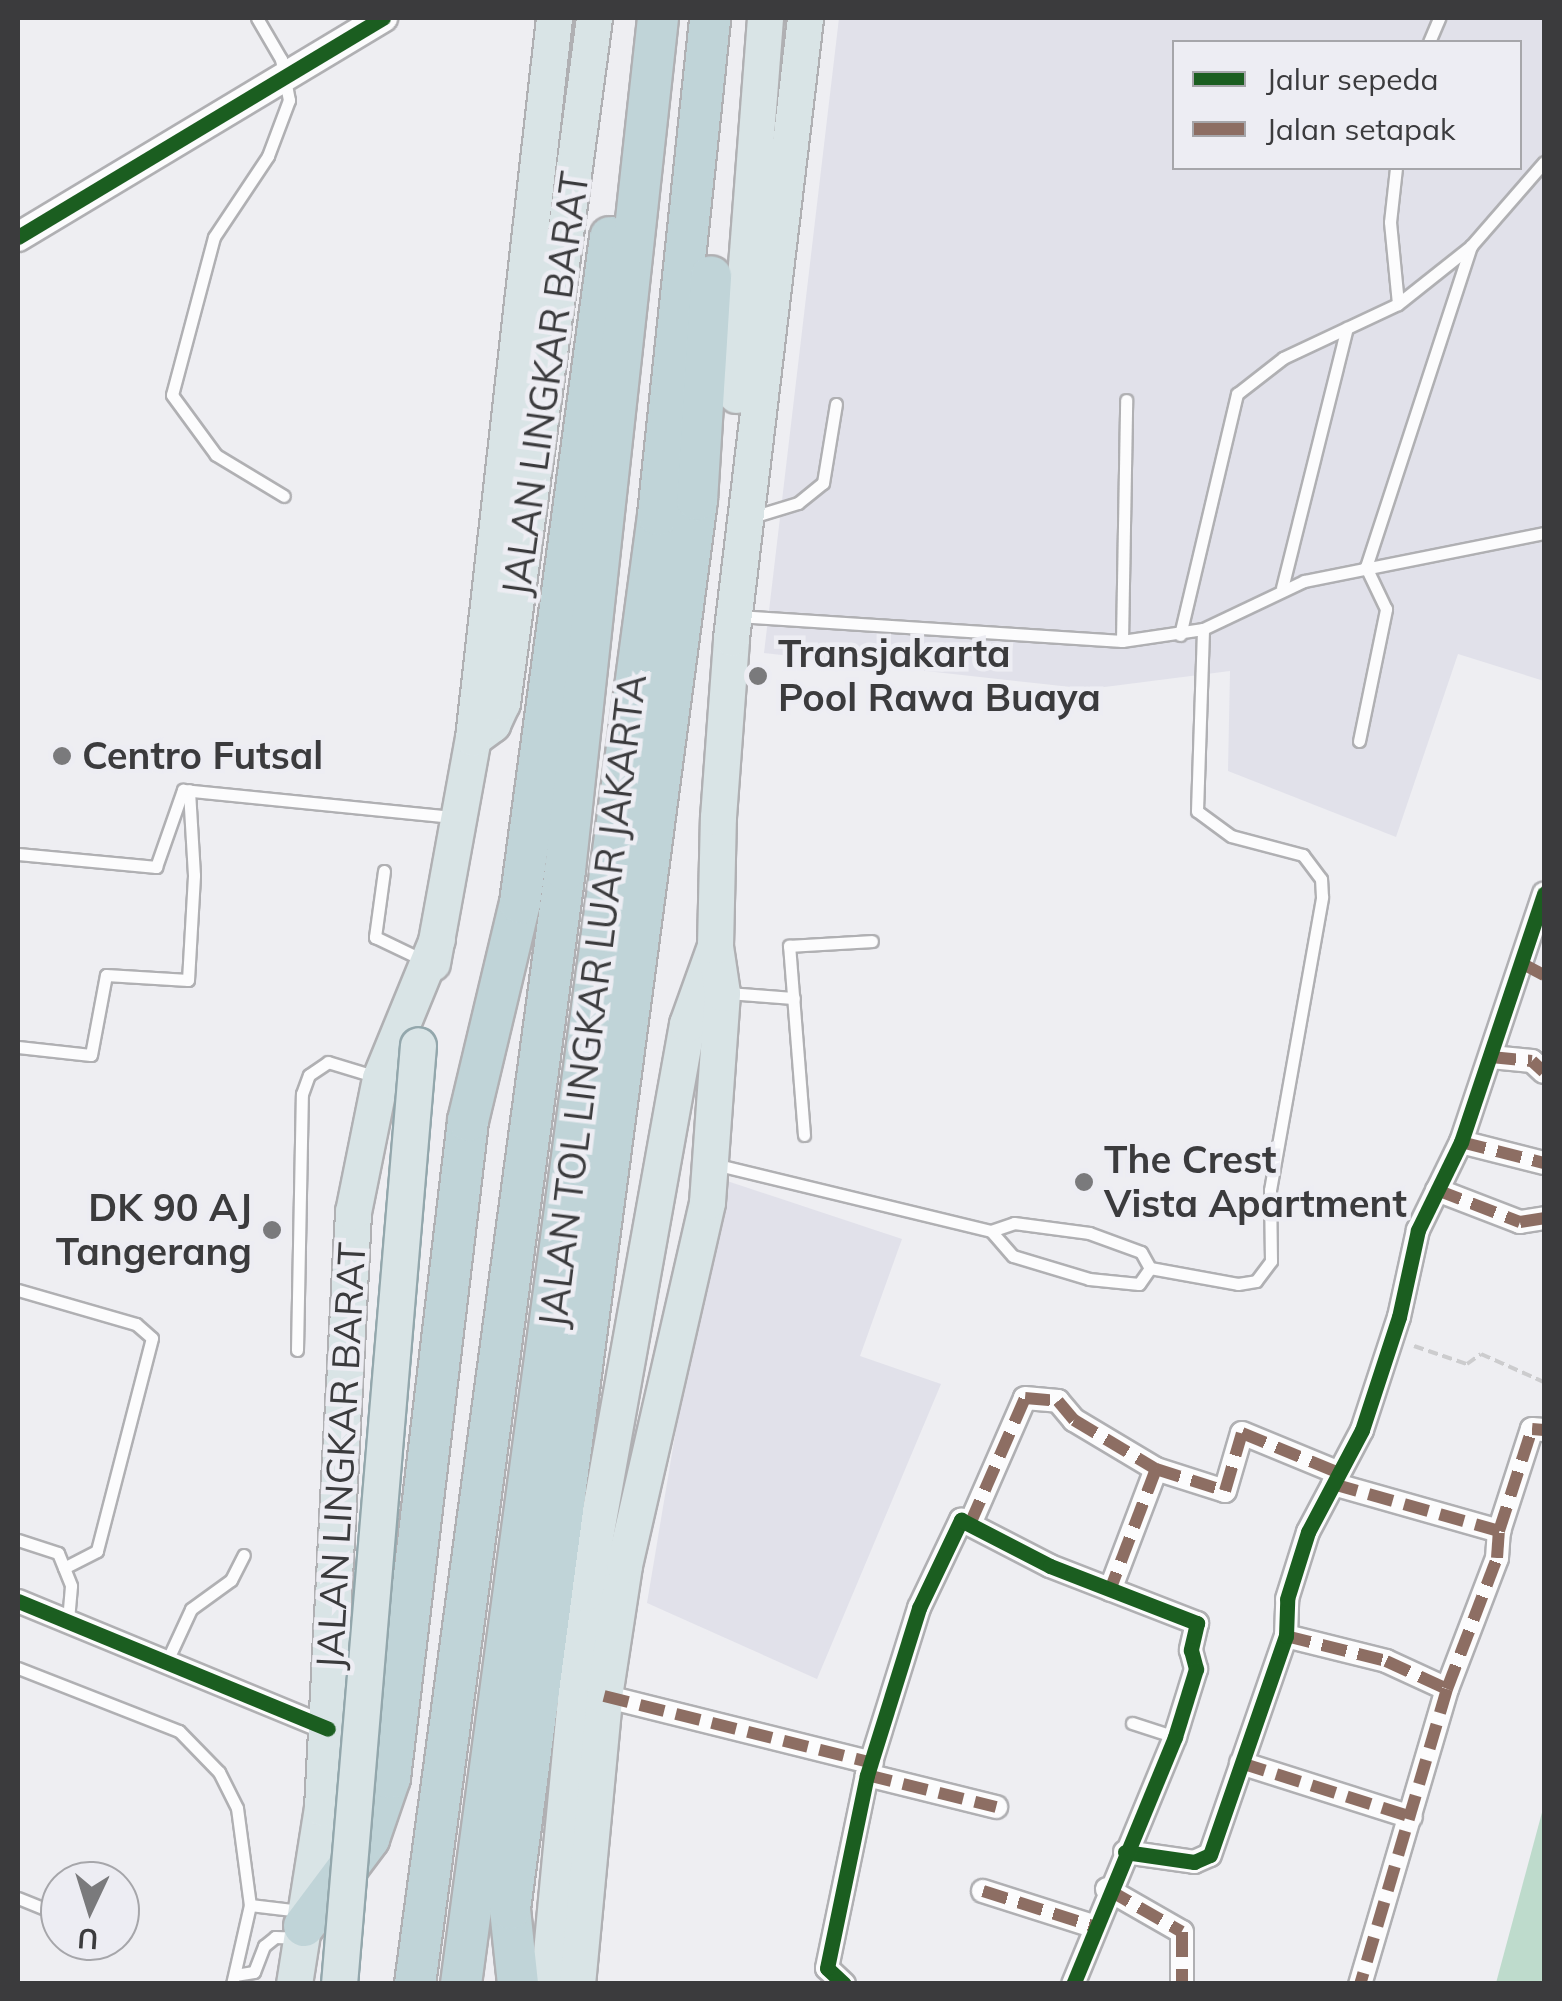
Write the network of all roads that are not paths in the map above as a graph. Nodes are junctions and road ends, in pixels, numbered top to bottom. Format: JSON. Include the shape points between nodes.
{"nodes":[{"id":1,"x":257,"y":18,"type":"edge"},
{"id":2,"x":383,"y":18,"type":"edge"},
{"id":3,"x":594,"y":18,"type":"edge"},
{"id":4,"x":658,"y":18,"type":"edge"},
{"id":5,"x":710,"y":18,"type":"edge"},
{"id":6,"x":765,"y":18,"type":"edge"},
{"id":7,"x":804,"y":18,"type":"edge"},
{"id":8,"x":550,"y":25,"type":"edge"},
{"id":9,"x":285,"y":79,"type":"junction"},
{"id":10,"x":647,"y":130,"type":"junction"},
{"id":11,"x":1544,"y":162,"type":"edge"},
{"id":12,"x":1396,"y":170,"type":"edge"},
{"id":13,"x":693,"y":198,"type":"junction"},
{"id":14,"x":18,"y":236,"type":"edge"},
{"id":15,"x":1471,"y":246,"type":"junction"},
{"id":16,"x":1398,"y":304,"type":"junction"},
{"id":17,"x":1347,"y":328,"type":"junction"},
{"id":18,"x":1126,"y":400,"type":"dead end"},
{"id":19,"x":836,"y":404,"type":"dead end"},
{"id":20,"x":284,"y":496,"type":"dead end"},
{"id":21,"x":744,"y":519,"type":"junction"},
{"id":22,"x":1544,"y":533,"type":"edge"},
{"id":23,"x":1366,"y":567,"type":"junction"},
{"id":24,"x":1282,"y":588,"type":"junction"},
{"id":25,"x":734,"y":624,"type":"junction"},
{"id":26,"x":1203,"y":630,"type":"junction"},
{"id":27,"x":1180,"y":634,"type":"junction"},
{"id":28,"x":1122,"y":641,"type":"junction"},
{"id":29,"x":480,"y":733,"type":"junction"},
{"id":30,"x":1360,"y":741,"type":"dead end"},
{"id":31,"x":190,"y":790,"type":"junction"},
{"id":32,"x":446,"y":816,"type":"junction"},
{"id":33,"x":18,"y":854,"type":"edge"},
{"id":34,"x":384,"y":871,"type":"dead end"},
{"id":35,"x":1544,"y":894,"type":"edge"},
{"id":36,"x":872,"y":941,"type":"dead end"},
{"id":37,"x":432,"y":950,"type":"junction"},
{"id":38,"x":1522,"y":964,"type":"junction"},
{"id":39,"x":1544,"y":975,"type":"edge"},
{"id":40,"x":708,"y":993,"type":"junction"},
{"id":41,"x":794,"y":998,"type":"junction"},
{"id":42,"x":18,"y":1047,"type":"edge"},
{"id":43,"x":1491,"y":1057,"type":"junction"},
{"id":44,"x":1544,"y":1072,"type":"edge"},
{"id":45,"x":380,"y":1078,"type":"junction"},
{"id":46,"x":804,"y":1135,"type":"dead end"},
{"id":47,"x":1460,"y":1142,"type":"junction"},
{"id":48,"x":710,"y":1163,"type":"junction"},
{"id":49,"x":1544,"y":1163,"type":"edge"},
{"id":50,"x":1437,"y":1190,"type":"junction"},
{"id":51,"x":1544,"y":1218,"type":"edge"},
{"id":52,"x":991,"y":1230,"type":"junction"},
{"id":53,"x":1150,"y":1268,"type":"junction"},
{"id":54,"x":18,"y":1290,"type":"edge"},
{"id":55,"x":297,"y":1350,"type":"dead end"},
{"id":56,"x":1544,"y":1430,"type":"edge"},
{"id":57,"x":1156,"y":1469,"type":"junction"},
{"id":58,"x":1336,"y":1478,"type":"junction"},
{"id":59,"x":970,"y":1524,"type":"junction"},
{"id":60,"x":1499,"y":1530,"type":"junction"},
{"id":61,"x":18,"y":1540,"type":"edge"},
{"id":62,"x":244,"y":1555,"type":"dead end"},
{"id":63,"x":64,"y":1568,"type":"junction"},
{"id":64,"x":1110,"y":1590,"type":"junction"},
{"id":65,"x":18,"y":1601,"type":"edge"},
{"id":66,"x":68,"y":1620,"type":"junction"},
{"id":67,"x":1286,"y":1636,"type":"junction"},
{"id":68,"x":167,"y":1661,"type":"junction"},
{"id":69,"x":18,"y":1668,"type":"edge"},
{"id":70,"x":1447,"y":1689,"type":"junction"},
{"id":71,"x":604,"y":1696,"type":"junction"},
{"id":72,"x":1132,"y":1723,"type":"dead end"},
{"id":73,"x":328,"y":1729,"type":"junction"},
{"id":74,"x":1175,"y":1737,"type":"junction"},
{"id":75,"x":1241,"y":1763,"type":"junction"},
{"id":76,"x":870,"y":1769,"type":"junction"},
{"id":77,"x":996,"y":1807,"type":"dead end"},
{"id":78,"x":1411,"y":1817,"type":"junction"},
{"id":79,"x":1125,"y":1852,"type":"junction"},
{"id":80,"x":1108,"y":1889,"type":"junction"},
{"id":81,"x":983,"y":1892,"type":"dead end"},
{"id":82,"x":250,"y":1905,"type":"junction"},
{"id":83,"x":304,"y":1925,"type":"junction"},
{"id":84,"x":1093,"y":1926,"type":"junction"},
{"id":85,"x":522,"y":1974,"type":"edge"},
{"id":86,"x":233,"y":1979,"type":"edge"},
{"id":87,"x":294,"y":1984,"type":"edge"},
{"id":88,"x":339,"y":1984,"type":"edge"},
{"id":89,"x":415,"y":1984,"type":"edge"},
{"id":90,"x":461,"y":1984,"type":"edge"},
{"id":91,"x":548,"y":1984,"type":"edge"},
{"id":92,"x":577,"y":1984,"type":"edge"},
{"id":93,"x":844,"y":1984,"type":"edge"},
{"id":94,"x":1073,"y":1984,"type":"edge"},
{"id":95,"x":1182,"y":1984,"type":"edge"},
{"id":96,"x":1360,"y":1984,"type":"edge"}],
"edges":[{"from":1,"to":9,"type":"lane"},
{"from":2,"to":9,"type":"street"},
{"from":3,"to":29,"type":"main road","name":"JALAN LINGKAR BARAT","via":[[502,703]]},
{"from":4,"to":10,"type":"highway","name":"JALAN TOL LINGKAR LUAR JAKARTA"},
{"from":5,"to":13,"type":"highway","name":"JALAN TOL LINGKAR LUAR JAKARTA"},
{"from":6,"to":25,"type":"main road","via":[[723,565]]},
{"from":7,"to":21,"type":"main road"},
{"from":8,"to":29,"type":"main road","name":"JALAN LINGKAR BARAT"},
{"from":9,"to":14,"type":"street"},
{"from":9,"to":20,"type":"lane","via":[[288,100],[268,156],[214,237],[172,394],[216,455]]},
{"from":10,"to":83,"type":"highway","via":[[614,206],[520,903],[468,1121],[390,1778],[357,1856]]},
{"from":10,"to":89,"type":"highway","name":"JALAN TOL LINGKAR LUAR JAKARTA","via":[[563,889]]},
{"from":11,"to":15,"type":"lane"},
{"from":12,"to":16,"type":"lane","via":[[1390,222]]},
{"from":13,"to":85,"type":"highway","via":[[712,224],[697,500],[515,1863]]},
{"from":13,"to":90,"type":"highway","name":"JALAN TOL LINGKAR LUAR JAKARTA","via":[[549,1354]]},
{"from":15,"to":16,"type":"lane"},
{"from":15,"to":23,"type":"lane"},
{"from":16,"to":17,"type":"lane"},
{"from":17,"to":24,"type":"lane"},
{"from":17,"to":27,"type":"lane","via":[[1282,358],[1237,394]]},
{"from":18,"to":28,"type":"lane"},
{"from":19,"to":21,"type":"lane","via":[[823,483],[798,503]]},
{"from":21,"to":25,"type":"main road"},
{"from":22,"to":23,"type":"lane"},
{"from":23,"to":24,"type":"lane"},
{"from":23,"to":30,"type":"lane","via":[[1386,610]]},
{"from":24,"to":26,"type":"lane"},
{"from":25,"to":28,"type":"lane"},
{"from":25,"to":40,"type":"main road"},
{"from":26,"to":27,"type":"lane"},
{"from":26,"to":53,"type":"lane","via":[[1197,811],[1231,836],[1304,855],[1321,879],[1322,897],[1270,1190],[1271,1261],[1256,1281],[1238,1284]]},
{"from":27,"to":28,"type":"lane"},
{"from":29,"to":32,"type":"main road","name":"JALAN LINGKAR BARAT"},
{"from":31,"to":32,"type":"lane"},
{"from":31,"to":33,"type":"lane","via":[[177,794],[156,867]]},
{"from":31,"to":42,"type":"lane","via":[[188,980],[106,975],[91,1055]]},
{"from":32,"to":37,"type":"main road","name":"JALAN LINGKAR BARAT"},
{"from":34,"to":37,"type":"lane","via":[[375,937]]},
{"from":35,"to":38,"type":"street"},
{"from":36,"to":41,"type":"lane","via":[[794,941]]},
{"from":37,"to":45,"type":"main road","name":"JALAN LINGKAR BARAT"},
{"from":37,"to":88,"type":"main road","name":"JALAN LINGKAR BARAT","bridge":true,"via":[[418,1045]]},
{"from":38,"to":39,"type":"street"},
{"from":38,"to":43,"type":"street"},
{"from":40,"to":41,"type":"lane"},
{"from":40,"to":48,"type":"main road"},
{"from":40,"to":91,"type":"main road","via":[[585,1592]]},
{"from":41,"to":46,"type":"lane"},
{"from":43,"to":44,"type":"street","via":[[1532,1061]]},
{"from":43,"to":47,"type":"street"},
{"from":45,"to":55,"type":"lane","via":[[328,1062],[309,1075],[302,1094]]},
{"from":45,"to":73,"type":"main road","name":"JALAN LINGKAR BARAT","via":[[353,1212]]},
{"from":47,"to":49,"type":"street"},
{"from":47,"to":50,"type":"street"},
{"from":48,"to":52,"type":"lane"},
{"from":48,"to":71,"type":"main road","via":[[701,1248],[632,1520]]},
{"from":50,"to":51,"type":"street","via":[[1520,1222]]},
{"from":50,"to":58,"type":"street","via":[[1418,1230],[1362,1430]]},
{"from":52,"to":53,"type":"lane","via":[[1014,1223],[1088,1233],[1141,1252]]},
{"from":52,"to":53,"type":"lane","via":[[1013,1256],[1088,1279],[1138,1284]]},
{"from":54,"to":63,"type":"lane","via":[[136,1324],[152,1338],[98,1551]]},
{"from":56,"to":60,"type":"street","via":[[1532,1430]]},
{"from":57,"to":58,"type":"street","via":[[1224,1491],[1242,1433]]},
{"from":57,"to":59,"type":"street","via":[[1074,1420],[1058,1402],[1028,1396]]},
{"from":57,"to":64,"type":"street"},
{"from":58,"to":60,"type":"street"},
{"from":58,"to":67,"type":"street","via":[[1308,1532],[1287,1599]]},
{"from":59,"to":64,"type":"street"},
{"from":59,"to":76,"type":"street","via":[[958,1520],[919,1608]]},
{"from":60,"to":70,"type":"street","via":[[1497,1558]]},
{"from":61,"to":63,"type":"lane","via":[[52,1550]]},
{"from":62,"to":68,"type":"lane","via":[[230,1580],[190,1609]]},
{"from":63,"to":66,"type":"lane","via":[[72,1586]]},
{"from":64,"to":74,"type":"street","via":[[1197,1623],[1190,1650],[1196,1669]]},
{"from":65,"to":66,"type":"street"},
{"from":66,"to":68,"type":"street"},
{"from":67,"to":70,"type":"street","via":[[1386,1662]]},
{"from":67,"to":75,"type":"street"},
{"from":68,"to":73,"type":"street"},
{"from":69,"to":82,"type":"lane","via":[[163,1724],[219,1772],[238,1808]]},
{"from":70,"to":78,"type":"street"},
{"from":71,"to":76,"type":"street"},
{"from":71,"to":92,"type":"main road"},
{"from":72,"to":74,"type":"lane"},
{"from":73,"to":83,"type":"main road","name":"JALAN LINGKAR BARAT"},
{"from":74,"to":79,"type":"street"},
{"from":75,"to":78,"type":"street"},
{"from":75,"to":79,"type":"street","via":[[1204,1861]]},
{"from":76,"to":77,"type":"street"},
{"from":76,"to":93,"type":"street","via":[[827,1968]]},
{"from":78,"to":96,"type":"street"},
{"from":79,"to":80,"type":"street"},
{"from":80,"to":84,"type":"street"},
{"from":80,"to":95,"type":"street","via":[[1182,1932]]},
{"from":81,"to":84,"type":"street"},
{"from":82,"to":83,"type":"lane"},
{"from":82,"to":86,"type":"lane"},
{"from":83,"to":86,"type":"lane","via":[[264,1946],[254,1972]]},
{"from":83,"to":87,"type":"main road","name":"JALAN LINGKAR BARAT"},
{"from":84,"to":94,"type":"street"}]}
